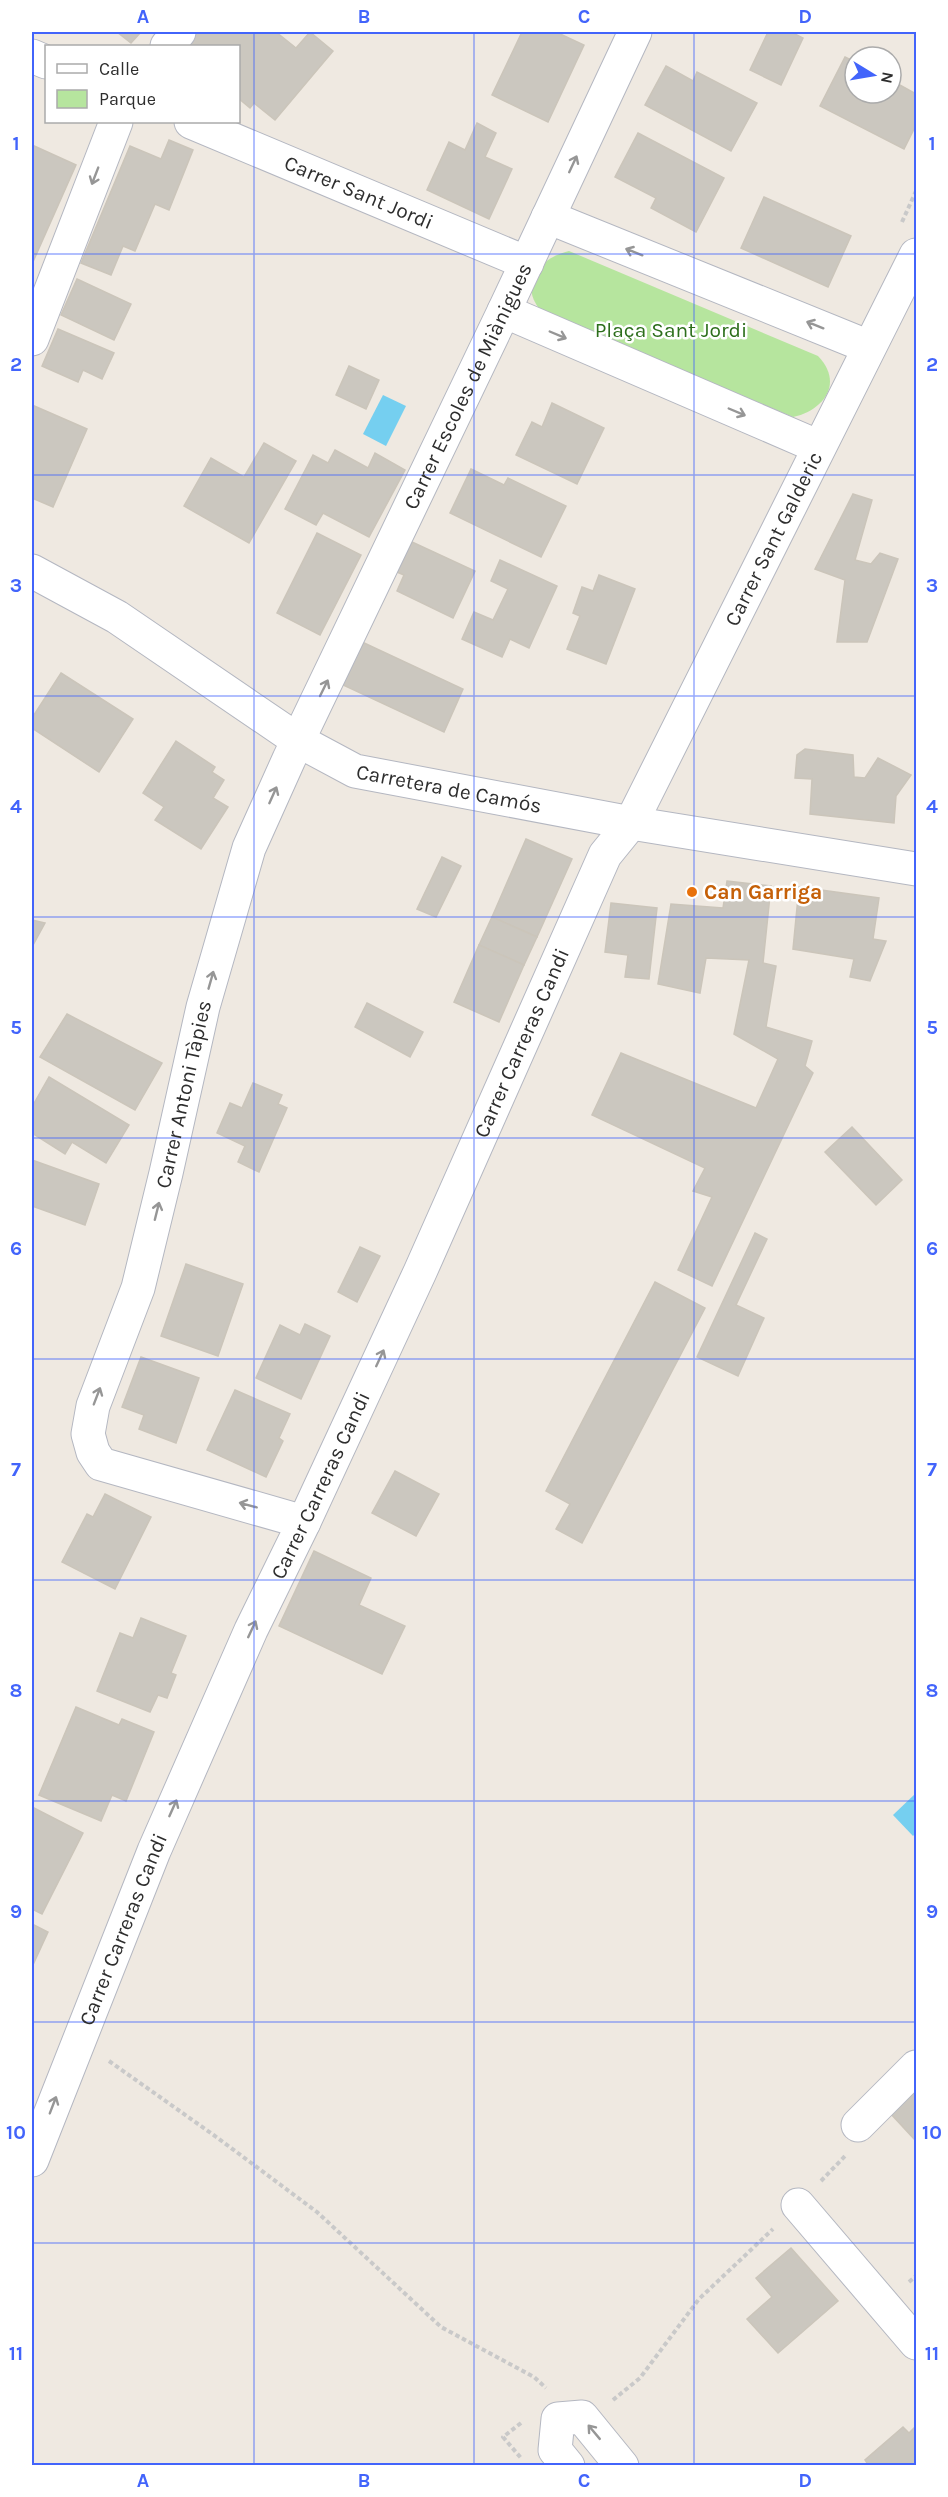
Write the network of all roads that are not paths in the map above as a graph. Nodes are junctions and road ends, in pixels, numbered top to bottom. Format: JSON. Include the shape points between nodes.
{"nodes":[{"id":1,"x":179,"y":32,"type":"edge"},
{"id":2,"x":635,"y":32,"type":"edge"},
{"id":3,"x":168,"y":45,"type":"edge"},
{"id":4,"x":116,"y":123,"type":"edge"},
{"id":5,"x":193,"y":123,"type":"edge"},
{"id":6,"x":548,"y":217,"type":"junction"},
{"id":7,"x":916,"y":255,"type":"edge"},
{"id":8,"x":527,"y":263,"type":"junction"},
{"id":9,"x":504,"y":311,"type":"junction"},
{"id":10,"x":32,"y":339,"type":"edge"},
{"id":11,"x":869,"y":347,"type":"junction"},
{"id":12,"x":819,"y":447,"type":"junction"},
{"id":13,"x":32,"y":571,"type":"edge"},
{"id":14,"x":299,"y":741,"type":"junction"},
{"id":15,"x":631,"y":823,"type":"junction"},
{"id":16,"x":916,"y":869,"type":"edge"},
{"id":17,"x":304,"y":1522,"type":"junction"},
{"id":18,"x":916,"y":2067,"type":"edge"},
{"id":19,"x":858,"y":2125,"type":"road end"},
{"id":20,"x":32,"y":2160,"type":"edge"},
{"id":21,"x":798,"y":2205,"type":"road end"},
{"id":22,"x":916,"y":2343,"type":"edge"},
{"id":23,"x":568,"y":2466,"type":"edge"},
{"id":24,"x":622,"y":2466,"type":"edge"}],
"edges":[{"from":1,"to":3,"type":"street"},
{"from":6,"to":2,"type":"street","name":"Carrer Escoles de Miànigues","one_way":true},
{"from":4,"to":10,"type":"street","one_way":true},
{"from":5,"to":8,"type":"street","name":"Carrer Sant Jordi"},
{"from":6,"to":8,"type":"street","name":"Carrer Escoles de Miànigues"},
{"from":11,"to":6,"type":"street","one_way":true},
{"from":7,"to":11,"type":"street","name":"Carrer Sant Galderic"},
{"from":8,"to":9,"type":"street","name":"Carrer Escoles de Miànigues"},
{"from":9,"to":12,"type":"street","one_way":true},
{"from":14,"to":9,"type":"street","name":"Carrer Escoles de Miànigues","one_way":true},
{"from":11,"to":12,"type":"street","name":"Carrer Sant Galderic"},
{"from":12,"to":15,"type":"street","name":"Carrer Sant Galderic"},
{"from":13,"to":14,"type":"street","name":"Carretera de Camós","via":[[117,616]]},
{"from":14,"to":15,"type":"street","name":"Carretera de Camós","via":[[355,771]]},
{"from":17,"to":14,"type":"street","name":"Carrer Antoni Tàpies","one_way":true,"via":[[101,1464],[88,1434],[93,1406],[138,1288],[210,984],[249,848]]},
{"from":15,"to":16,"type":"street","name":"Carretera de Camós"},
{"from":17,"to":15,"type":"street","name":"Carrer Carreras Candi","one_way":true,"via":[[605,855]]},
{"from":20,"to":17,"type":"street","name":"Carrer Carreras Candi","one_way":true,"via":[[154,1851],[251,1630]]},
{"from":18,"to":19,"type":"street"},
{"from":21,"to":22,"type":"street"},
{"from":24,"to":23,"type":"street","one_way":true,"via":[[582,2417],[558,2420],[555,2450]]}]}
